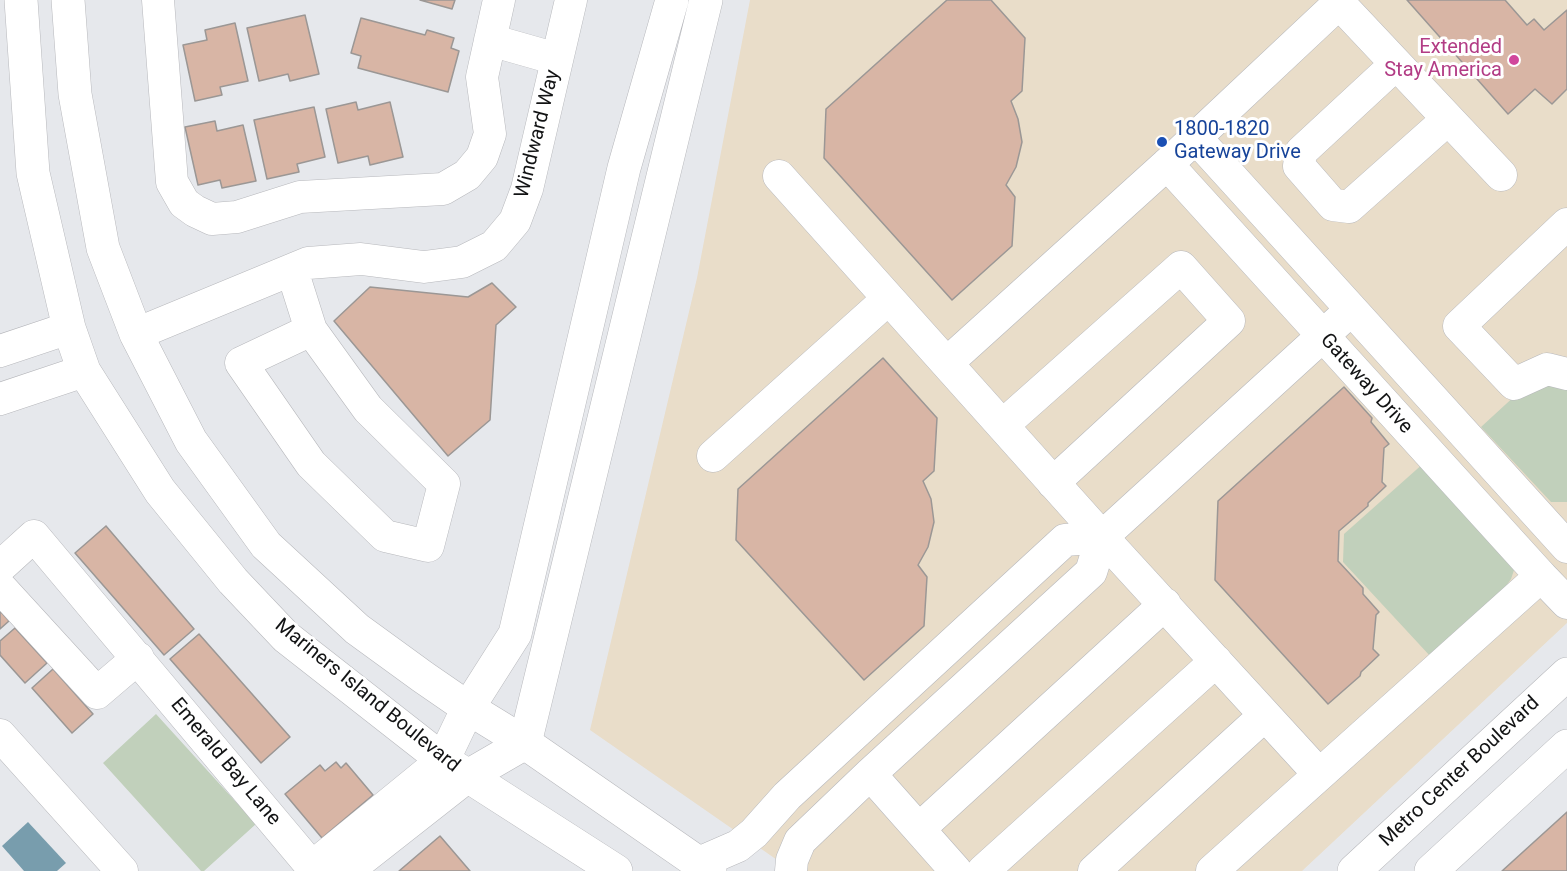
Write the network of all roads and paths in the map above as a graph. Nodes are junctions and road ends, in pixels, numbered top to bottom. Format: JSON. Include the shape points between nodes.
{"nodes":[{"id":1,"x":21,"y":0,"type":"edge"},
{"id":2,"x":68,"y":0,"type":"edge"},
{"id":3,"x":159,"y":0,"type":"edge"},
{"id":4,"x":499,"y":0,"type":"edge"},
{"id":5,"x":571,"y":0,"type":"edge"},
{"id":6,"x":672,"y":0,"type":"edge"},
{"id":7,"x":706,"y":0,"type":"edge"},
{"id":8,"x":490,"y":40,"type":"junction"},
{"id":9,"x":557,"y":59,"type":"junction"},
{"id":10,"x":1396,"y":64,"type":"junction"},
{"id":11,"x":1448,"y":119,"type":"junction"},
{"id":12,"x":1196,"y":138,"type":"junction"},
{"id":13,"x":1167,"y":164,"type":"junction"},
{"id":14,"x":1501,"y":175,"type":"dead end"},
{"id":15,"x":779,"y":176,"type":"dead end"},
{"id":16,"x":1567,"y":224,"type":"edge"},
{"id":17,"x":292,"y":270,"type":"junction"},
{"id":18,"x":888,"y":299,"type":"junction"},
{"id":19,"x":1351,"y":310,"type":"junction"},
{"id":20,"x":69,"y":328,"type":"junction"},
{"id":21,"x":311,"y":330,"type":"junction"},
{"id":22,"x":136,"y":334,"type":"junction"},
{"id":23,"x":1323,"y":336,"type":"junction"},
{"id":24,"x":0,"y":351,"type":"edge"},
{"id":25,"x":947,"y":363,"type":"junction"},
{"id":26,"x":84,"y":371,"type":"junction"},
{"id":27,"x":1567,"y":374,"type":"edge"},
{"id":28,"x":0,"y":399,"type":"edge"},
{"id":29,"x":1003,"y":425,"type":"junction"},
{"id":30,"x":713,"y":456,"type":"dead end"},
{"id":31,"x":1053,"y":483,"type":"junction"},
{"id":32,"x":1102,"y":537,"type":"junction"},
{"id":33,"x":1567,"y":547,"type":"edge"},
{"id":34,"x":0,"y":567,"type":"edge"},
{"id":35,"x":1541,"y":576,"type":"junction"},
{"id":36,"x":0,"y":587,"type":"edge"},
{"id":37,"x":1567,"y":603,"type":"edge"},
{"id":38,"x":1165,"y":604,"type":"junction"},
{"id":39,"x":138,"y":658,"type":"junction"},
{"id":40,"x":1216,"y":661,"type":"junction"},
{"id":41,"x":1567,"y":674,"type":"edge"},
{"id":42,"x":468,"y":708,"type":"junction"},
{"id":43,"x":1265,"y":716,"type":"junction"},
{"id":44,"x":0,"y":735,"type":"edge"},
{"id":45,"x":525,"y":743,"type":"junction"},
{"id":46,"x":1567,"y":746,"type":"edge"},
{"id":47,"x":455,"y":768,"type":"junction"},
{"id":48,"x":870,"y":774,"type":"junction"},
{"id":49,"x":1319,"y":774,"type":"junction"},
{"id":50,"x":918,"y":829,"type":"junction"},
{"id":51,"x":705,"y":867,"type":"edge"},
{"id":52,"x":314,"y":869,"type":"edge"},
{"id":53,"x":123,"y":871,"type":"edge"},
{"id":54,"x":347,"y":871,"type":"edge"},
{"id":55,"x":616,"y":871,"type":"edge"},
{"id":56,"x":791,"y":871,"type":"edge"},
{"id":57,"x":956,"y":871,"type":"edge"},
{"id":58,"x":983,"y":871,"type":"edge"},
{"id":59,"x":1094,"y":871,"type":"edge"},
{"id":60,"x":1212,"y":871,"type":"edge"},
{"id":61,"x":1354,"y":871,"type":"edge"},
{"id":62,"x":1431,"y":871,"type":"edge"}],
"edges":[{"from":1,"to":20,"type":"main road","name":"Mariners Island Boulevard","via":[[33,173]]},
{"from":2,"to":22,"type":"main road","via":[[75,94],[103,248]]},
{"from":3,"to":8,"type":"street","via":[[172,182],[184,203],[212,219],[237,217],[300,197],[443,189],[467,175],[482,157],[490,134],[482,77]]},
{"from":4,"to":8,"type":"street"},
{"from":5,"to":9,"type":"street","name":"Windward Way"},
{"from":6,"to":42,"type":"main road","via":[[624,168],[515,634]]},
{"from":7,"to":45,"type":"main road"},
{"from":8,"to":9,"type":"street"},
{"from":9,"to":17,"type":"street","name":"Windward Way","via":[[526,189],[515,221],[494,246],[462,262],[424,267],[361,259],[308,263]]},
{"from":10,"to":11,"type":"street"},
{"from":10,"to":11,"type":"street","via":[[1301,152],[1299,166],[1333,205],[1348,207]]},
{"from":10,"to":12,"type":"street","via":[[1339,3]]},
{"from":11,"to":14,"type":"street"},
{"from":12,"to":13,"type":"street"},
{"from":12,"to":19,"type":"street","name":"Gateway Drive"},
{"from":13,"to":23,"type":"street","name":"Gateway Drive"},
{"from":13,"to":25,"type":"street"},
{"from":15,"to":18,"type":"street"},
{"from":16,"to":27,"type":"street","via":[[1459,326],[1514,384],[1547,369]]},
{"from":17,"to":21,"type":"street"},
{"from":17,"to":22,"type":"street","name":"Windward Way"},
{"from":18,"to":25,"type":"street"},
{"from":18,"to":30,"type":"street"},
{"from":19,"to":23,"type":"street"},
{"from":19,"to":33,"type":"street","name":"Gateway Drive"},
{"from":20,"to":24,"type":"street"},
{"from":20,"to":26,"type":"main road","name":"Mariners Island Boulevard"},
{"from":21,"to":21,"type":"street","via":[[368,409],[444,484],[428,546],[385,536],[311,465],[241,363]]},
{"from":22,"to":42,"type":"main road","via":[[191,441],[266,545],[357,629]]},
{"from":23,"to":32,"type":"street"},
{"from":23,"to":35,"type":"street","name":"Gateway Drive"},
{"from":25,"to":29,"type":"street"},
{"from":26,"to":28,"type":"street"},
{"from":26,"to":47,"type":"main road","name":"Mariners Island Boulevard","via":[[160,491],[233,581],[286,637]]},
{"from":29,"to":31,"type":"street"},
{"from":29,"to":31,"type":"street","via":[[1181,267],[1229,321]]},
{"from":31,"to":32,"type":"street"},
{"from":32,"to":38,"type":"street"},
{"from":32,"to":48,"type":"street","via":[[1091,572]]},
{"from":32,"to":51,"type":"street","via":[[1065,540],[810,774],[754,833]]},
{"from":34,"to":39,"type":"street","name":"Emerald Bay Lane","via":[[34,536]]},
{"from":35,"to":37,"type":"street","name":"Gateway Drive"},
{"from":35,"to":49,"type":"street"},
{"from":36,"to":39,"type":"street","via":[[97,693]]},
{"from":38,"to":40,"type":"street"},
{"from":38,"to":50,"type":"street"},
{"from":39,"to":52,"type":"street","name":"Emerald Bay Lane"},
{"from":40,"to":43,"type":"street"},
{"from":40,"to":58,"type":"street"},
{"from":41,"to":61,"type":"main road","name":"Metro Center Boulevard"},
{"from":42,"to":45,"type":"main road"},
{"from":42,"to":47,"type":"main road"},
{"from":43,"to":49,"type":"street"},
{"from":43,"to":59,"type":"street"},
{"from":44,"to":53,"type":"street"},
{"from":45,"to":47,"type":"main road"},
{"from":45,"to":51,"type":"main road"},
{"from":46,"to":62,"type":"main road"},
{"from":47,"to":52,"type":"street","name":"Emerald Bay Lane"},
{"from":47,"to":54,"type":"street"},
{"from":47,"to":55,"type":"main road","name":"Mariners Island Boulevard"},
{"from":48,"to":50,"type":"street"},
{"from":48,"to":56,"type":"street","via":[[800,841]]},
{"from":49,"to":60,"type":"street"},
{"from":50,"to":57,"type":"street"}]}
